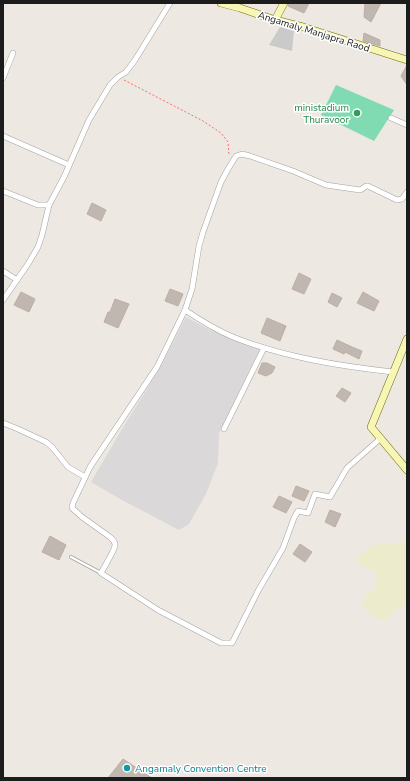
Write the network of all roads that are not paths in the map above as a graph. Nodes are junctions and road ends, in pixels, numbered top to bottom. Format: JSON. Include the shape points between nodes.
{"nodes":[{"id":1,"x":170,"y":3,"type":"edge"},
{"id":2,"x":221,"y":3,"type":"edge"},
{"id":3,"x":284,"y":3,"type":"edge"},
{"id":4,"x":275,"y":20,"type":"junction"},
{"id":5,"x":13,"y":53,"type":"dead end"},
{"id":6,"x":407,"y":60,"type":"edge"},
{"id":7,"x":3,"y":78,"type":"edge"},
{"id":8,"x":391,"y":118,"type":"dead end"},
{"id":9,"x":407,"y":125,"type":"edge"},
{"id":10,"x":3,"y":136,"type":"edge"},
{"id":11,"x":69,"y":165,"type":"junction"},
{"id":12,"x":3,"y":191,"type":"edge"},
{"id":13,"x":407,"y":192,"type":"edge"},
{"id":14,"x":49,"y":205,"type":"junction"},
{"id":15,"x":3,"y":271,"type":"edge"},
{"id":16,"x":17,"y":280,"type":"junction"},
{"id":17,"x":3,"y":300,"type":"edge"},
{"id":18,"x":185,"y":310,"type":"junction"},
{"id":19,"x":407,"y":339,"type":"edge"},
{"id":20,"x":264,"y":348,"type":"junction"},
{"id":21,"x":393,"y":372,"type":"junction"},
{"id":22,"x":3,"y":423,"type":"edge"},
{"id":23,"x":224,"y":429,"type":"dead end"},
{"id":24,"x":381,"y":438,"type":"junction"},
{"id":25,"x":407,"y":470,"type":"edge"},
{"id":26,"x":85,"y":477,"type":"junction"},
{"id":27,"x":71,"y":557,"type":"dead end"},
{"id":28,"x":101,"y":573,"type":"junction"}],
"edges":[{"from":1,"to":11,"type":"street","via":[[131,66],[110,85],[86,126]]},
{"from":2,"to":4,"type":"main road","name":"Angamaly Manjapra Raod"},
{"from":3,"to":4,"type":"main road"},
{"from":4,"to":6,"type":"main road","name":"Angamaly Manjapra Raod"},
{"from":5,"to":7,"type":"street"},
{"from":8,"to":9,"type":"street"},
{"from":10,"to":11,"type":"street"},
{"from":11,"to":14,"type":"street"},
{"from":12,"to":14,"type":"street","via":[[38,205]]},
{"from":13,"to":18,"type":"street","via":[[402,199],[397,200],[366,186],[360,190],[326,185],[269,162],[238,155],[221,182],[204,228],[192,289]]},
{"from":14,"to":16,"type":"street","via":[[38,247]]},
{"from":15,"to":16,"type":"street"},
{"from":16,"to":17,"type":"street"},
{"from":18,"to":20,"type":"street","via":[[227,334]]},
{"from":18,"to":26,"type":"street","via":[[157,367]]},
{"from":19,"to":21,"type":"main road"},
{"from":20,"to":21,"type":"street","via":[[329,363]]},
{"from":20,"to":23,"type":"street"},
{"from":21,"to":24,"type":"main road","via":[[371,427]]},
{"from":22,"to":26,"type":"street","via":[[46,442],[68,466]]},
{"from":24,"to":25,"type":"main road"},
{"from":24,"to":28,"type":"street","via":[[347,468],[330,497],[315,494],[308,513],[298,511],[283,548],[232,643],[221,643],[158,610]]},
{"from":26,"to":28,"type":"street","via":[[72,508],[110,537],[115,544]]},
{"from":27,"to":28,"type":"lane"}]}
